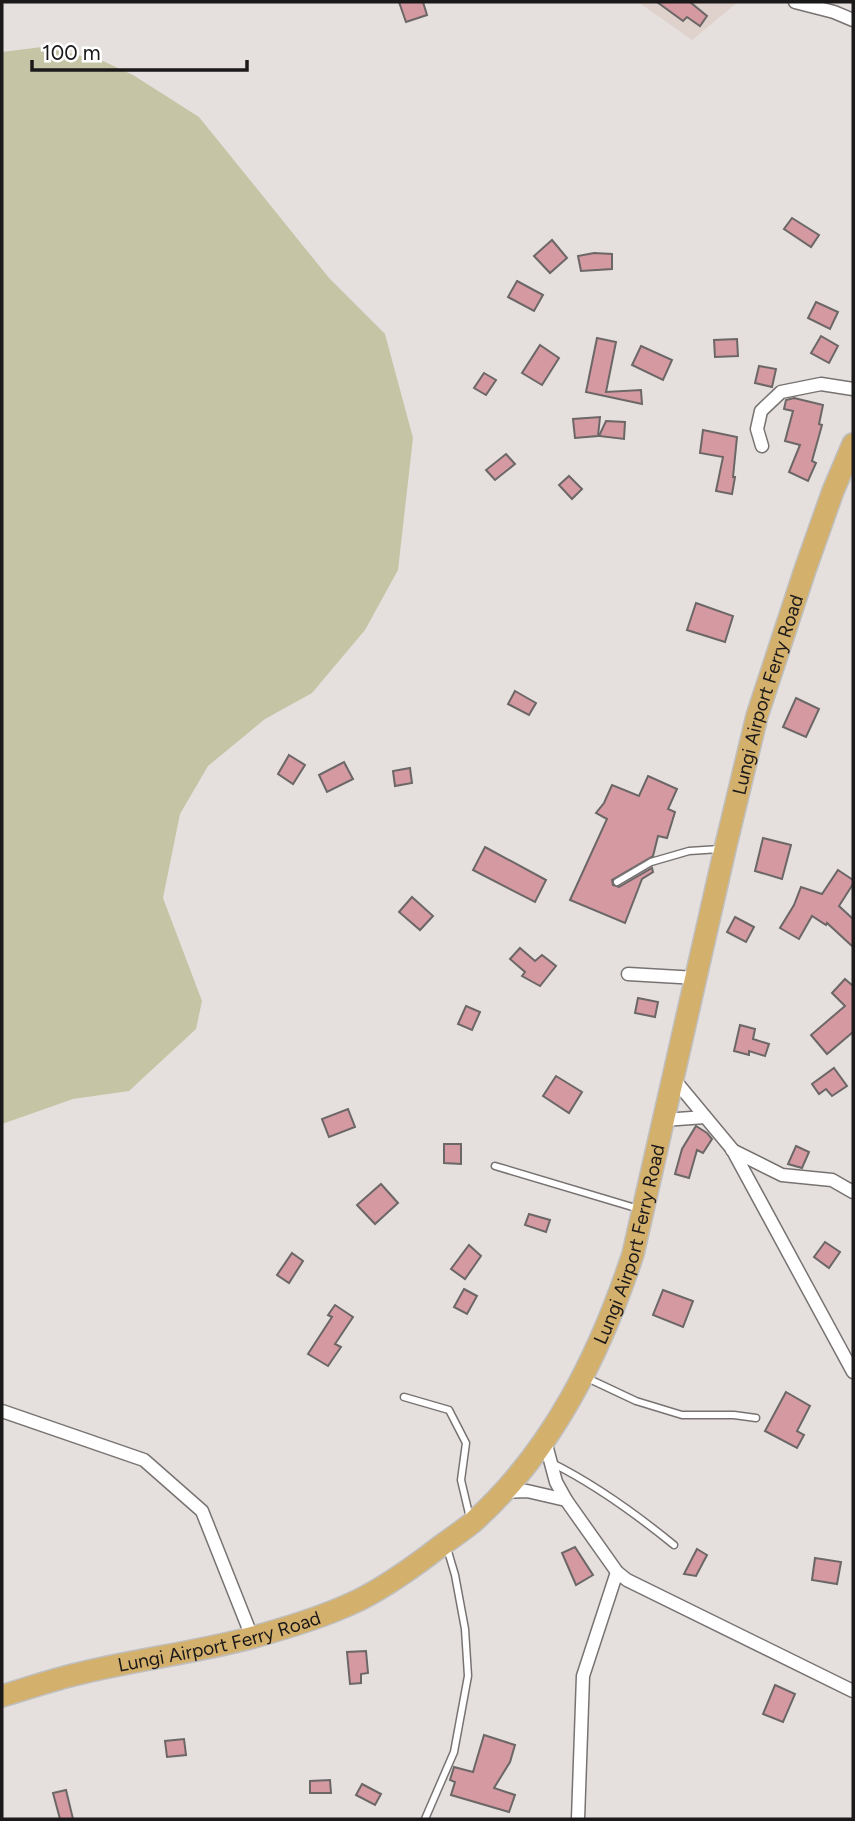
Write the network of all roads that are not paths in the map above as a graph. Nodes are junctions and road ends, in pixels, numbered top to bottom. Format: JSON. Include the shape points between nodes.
{"nodes":[{"id":1,"x":795,"y":2,"type":"edge"},
{"id":2,"x":853,"y":20,"type":"edge"},
{"id":3,"x":853,"y":389,"type":"edge"},
{"id":4,"x":853,"y":444,"type":"edge"},
{"id":5,"x":762,"y":446,"type":"dead end"},
{"id":6,"x":725,"y":849,"type":"junction"},
{"id":7,"x":617,"y":883,"type":"dead end"},
{"id":8,"x":628,"y":974,"type":"dead end"},
{"id":9,"x":697,"y":978,"type":"junction"},
{"id":10,"x":673,"y":1078,"type":"junction"},
{"id":11,"x":705,"y":1117,"type":"junction"},
{"id":12,"x":664,"y":1120,"type":"junction"},
{"id":13,"x":732,"y":1149,"type":"junction"},
{"id":14,"x":495,"y":1166,"type":"dead end"},
{"id":15,"x":853,"y":1192,"type":"edge"},
{"id":16,"x":644,"y":1210,"type":"junction"},
{"id":17,"x":853,"y":1372,"type":"edge"},
{"id":18,"x":584,"y":1377,"type":"junction"},
{"id":19,"x":404,"y":1397,"type":"dead end"},
{"id":20,"x":2,"y":1411,"type":"edge"},
{"id":21,"x":756,"y":1419,"type":"dead end"},
{"id":22,"x":545,"y":1441,"type":"junction"},
{"id":23,"x":551,"y":1462,"type":"junction"},
{"id":24,"x":502,"y":1492,"type":"junction"},
{"id":25,"x":566,"y":1500,"type":"junction"},
{"id":26,"x":471,"y":1523,"type":"junction"},
{"id":27,"x":445,"y":1543,"type":"junction"},
{"id":28,"x":674,"y":1545,"type":"dead end"},
{"id":29,"x":617,"y":1572,"type":"junction"},
{"id":30,"x":252,"y":1637,"type":"junction"},
{"id":31,"x":853,"y":1690,"type":"edge"},
{"id":32,"x":2,"y":1696,"type":"edge"},
{"id":33,"x":425,"y":1819,"type":"edge"},
{"id":34,"x":578,"y":1819,"type":"edge"}],
"edges":[{"from":1,"to":2,"type":"street"},
{"from":3,"to":5,"type":"street","via":[[821,384],[781,392],[761,411],[757,429]]},
{"from":4,"to":6,"type":"main road","name":"Lungi Airport Ferry Road","via":[[757,716]]},
{"from":6,"to":7,"type":"lane","via":[[689,851],[651,862]]},
{"from":6,"to":9,"type":"main road","name":"Lungi Airport Ferry Road"},
{"from":8,"to":9,"type":"street"},
{"from":9,"to":10,"type":"main road","name":"Lungi Airport Ferry Road"},
{"from":10,"to":11,"type":"street"},
{"from":10,"to":12,"type":"main road","name":"Lungi Airport Ferry Road"},
{"from":11,"to":12,"type":"street"},
{"from":11,"to":13,"type":"street"},
{"from":12,"to":16,"type":"main road","name":"Lungi Airport Ferry Road"},
{"from":13,"to":15,"type":"street","via":[[782,1175],[832,1180]]},
{"from":13,"to":17,"type":"street"},
{"from":14,"to":16,"type":"lane"},
{"from":16,"to":18,"type":"main road","name":"Lungi Airport Ferry Road","via":[[617,1305]]},
{"from":18,"to":21,"type":"lane","via":[[636,1401],[682,1415]]},
{"from":18,"to":22,"type":"main road","name":"Lungi Airport Ferry Road"},
{"from":19,"to":26,"type":"lane","via":[[449,1410],[466,1443],[461,1480]]},
{"from":20,"to":30,"type":"street","via":[[144,1460],[202,1511]]},
{"from":22,"to":23,"type":"street"},
{"from":22,"to":24,"type":"main road","name":"Lungi Airport Ferry Road"},
{"from":23,"to":25,"type":"street"},
{"from":23,"to":28,"type":"lane","via":[[581,1477]]},
{"from":24,"to":25,"type":"street"},
{"from":24,"to":26,"type":"main road","name":"Lungi Airport Ferry Road"},
{"from":25,"to":29,"type":"street"},
{"from":26,"to":27,"type":"main road","name":"Lungi Airport Ferry Road"},
{"from":27,"to":30,"type":"main road","name":"Lungi Airport Ferry Road","via":[[358,1601]]},
{"from":27,"to":33,"type":"lane","via":[[456,1575],[468,1676],[454,1752]]},
{"from":29,"to":31,"type":"street","via":[[650,1593]]},
{"from":29,"to":34,"type":"street","via":[[583,1676]]},
{"from":30,"to":32,"type":"main road","name":"Lungi Airport Ferry Road","via":[[72,1675]]}]}
